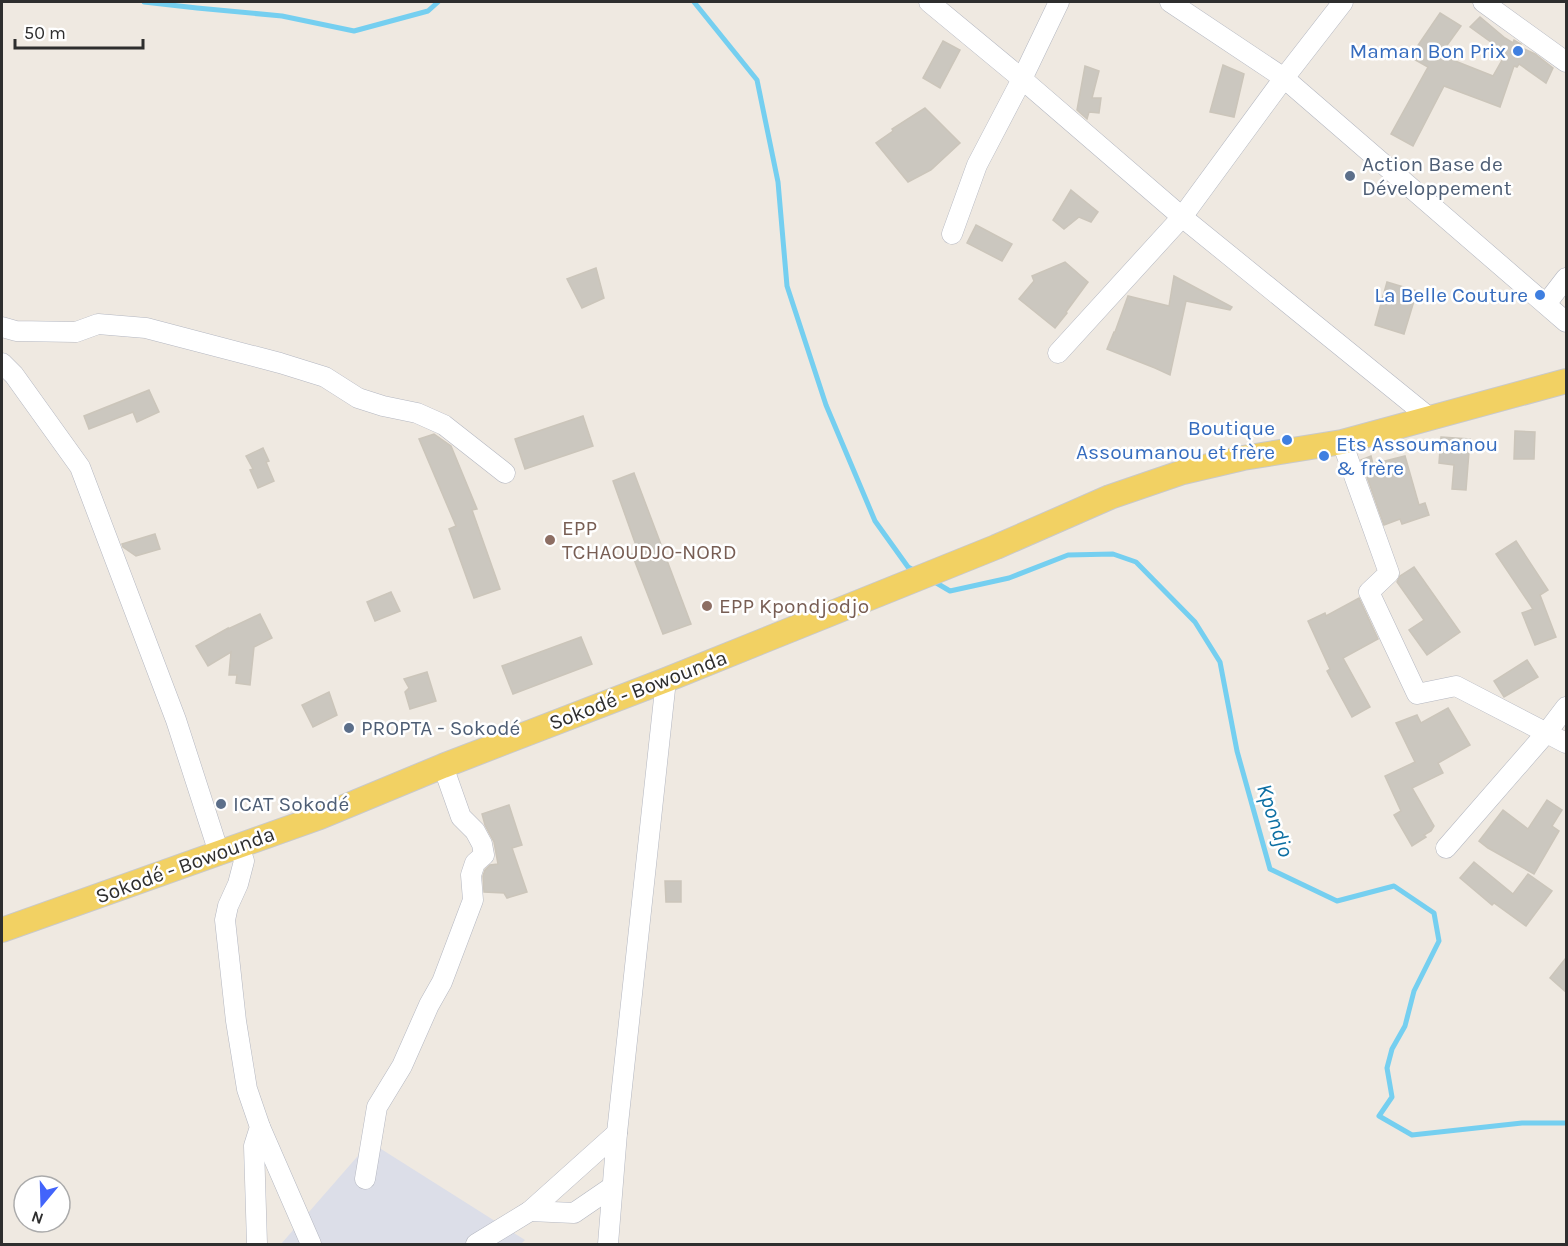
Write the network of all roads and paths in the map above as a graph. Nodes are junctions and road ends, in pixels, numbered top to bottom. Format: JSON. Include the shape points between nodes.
{"nodes":[{"id":1,"x":929,"y":2,"type":"edge"},
{"id":2,"x":1059,"y":2,"type":"edge"},
{"id":3,"x":1170,"y":2,"type":"edge"},
{"id":4,"x":1343,"y":2,"type":"edge"},
{"id":5,"x":1483,"y":2,"type":"edge"},
{"id":6,"x":1566,"y":62,"type":"edge"},
{"id":7,"x":1284,"y":78,"type":"junction"},
{"id":8,"x":1022,"y":79,"type":"junction"},
{"id":9,"x":1182,"y":217,"type":"junction"},
{"id":10,"x":952,"y":234,"type":"dead end"},
{"id":11,"x":1566,"y":278,"type":"edge"},
{"id":12,"x":1546,"y":304,"type":"junction"},
{"id":13,"x":1566,"y":322,"type":"edge"},
{"id":14,"x":2,"y":327,"type":"edge"},
{"id":15,"x":1058,"y":353,"type":"dead end"},
{"id":16,"x":2,"y":363,"type":"edge"},
{"id":17,"x":1566,"y":381,"type":"edge"},
{"id":18,"x":1431,"y":419,"type":"junction"},
{"id":19,"x":1342,"y":442,"type":"junction"},
{"id":20,"x":505,"y":473,"type":"dead end"},
{"id":21,"x":666,"y":680,"type":"junction"},
{"id":22,"x":1566,"y":707,"type":"edge"},
{"id":23,"x":1547,"y":732,"type":"junction"},
{"id":24,"x":1566,"y":743,"type":"edge"},
{"id":25,"x":443,"y":766,"type":"junction"},
{"id":26,"x":1446,"y":848,"type":"dead end"},
{"id":27,"x":229,"y":849,"type":"junction"},
{"id":28,"x":2,"y":930,"type":"edge"},
{"id":29,"x":260,"y":1126,"type":"junction"},
{"id":30,"x":617,"y":1133,"type":"junction"},
{"id":31,"x":365,"y":1179,"type":"dead end"},
{"id":32,"x":612,"y":1187,"type":"junction"},
{"id":33,"x":530,"y":1211,"type":"junction"},
{"id":34,"x":257,"y":1245,"type":"edge"},
{"id":35,"x":311,"y":1245,"type":"edge"},
{"id":36,"x":476,"y":1245,"type":"edge"},
{"id":37,"x":608,"y":1245,"type":"edge"}],
"edges":[{"from":1,"to":8,"type":"street"},
{"from":2,"to":8,"type":"street"},
{"from":3,"to":7,"type":"street"},
{"from":4,"to":7,"type":"street"},
{"from":5,"to":6,"type":"street"},
{"from":7,"to":9,"type":"street"},
{"from":7,"to":12,"type":"street"},
{"from":8,"to":9,"type":"street"},
{"from":8,"to":10,"type":"street","via":[[977,165]]},
{"from":9,"to":15,"type":"street"},
{"from":9,"to":18,"type":"street"},
{"from":11,"to":12,"type":"street"},
{"from":12,"to":13,"type":"street"},
{"from":14,"to":20,"type":"street","via":[[66,332],[98,324],[146,328],[280,363],[324,377],[358,398],[417,413],[444,425]]},
{"from":16,"to":27,"type":"street","via":[[81,467]]},
{"from":17,"to":18,"type":"main road","name":"Sokodé - Bowounda"},
{"from":18,"to":19,"type":"main road","name":"Sokodé - Bowounda"},
{"from":19,"to":21,"type":"main road","name":"Sokodé - Bowounda","via":[[1183,472],[1110,497]]},
{"from":19,"to":23,"type":"street","via":[[1389,573],[1369,592],[1417,694],[1456,686]]},
{"from":21,"to":25,"type":"main road","name":"Sokodé - Bowounda"},
{"from":21,"to":30,"type":"street"},
{"from":22,"to":23,"type":"street"},
{"from":23,"to":24,"type":"street"},
{"from":23,"to":26,"type":"street"},
{"from":25,"to":27,"type":"main road","name":"Sokodé - Bowounda","via":[[320,817]]},
{"from":25,"to":31,"type":"street","via":[[461,817],[475,831],[484,855],[475,863],[471,875],[473,900],[442,982],[402,1066],[377,1107]]},
{"from":27,"to":28,"type":"main road","name":"Sokodé - Bowounda"},
{"from":27,"to":29,"type":"street","via":[[243,861],[225,920],[245,1078]]},
{"from":29,"to":34,"type":"street","via":[[254,1146]]},
{"from":29,"to":35,"type":"street"},
{"from":30,"to":32,"type":"street"},
{"from":30,"to":33,"type":"street"},
{"from":32,"to":33,"type":"street","via":[[574,1213]]},
{"from":32,"to":37,"type":"street"},
{"from":33,"to":36,"type":"street"}]}
